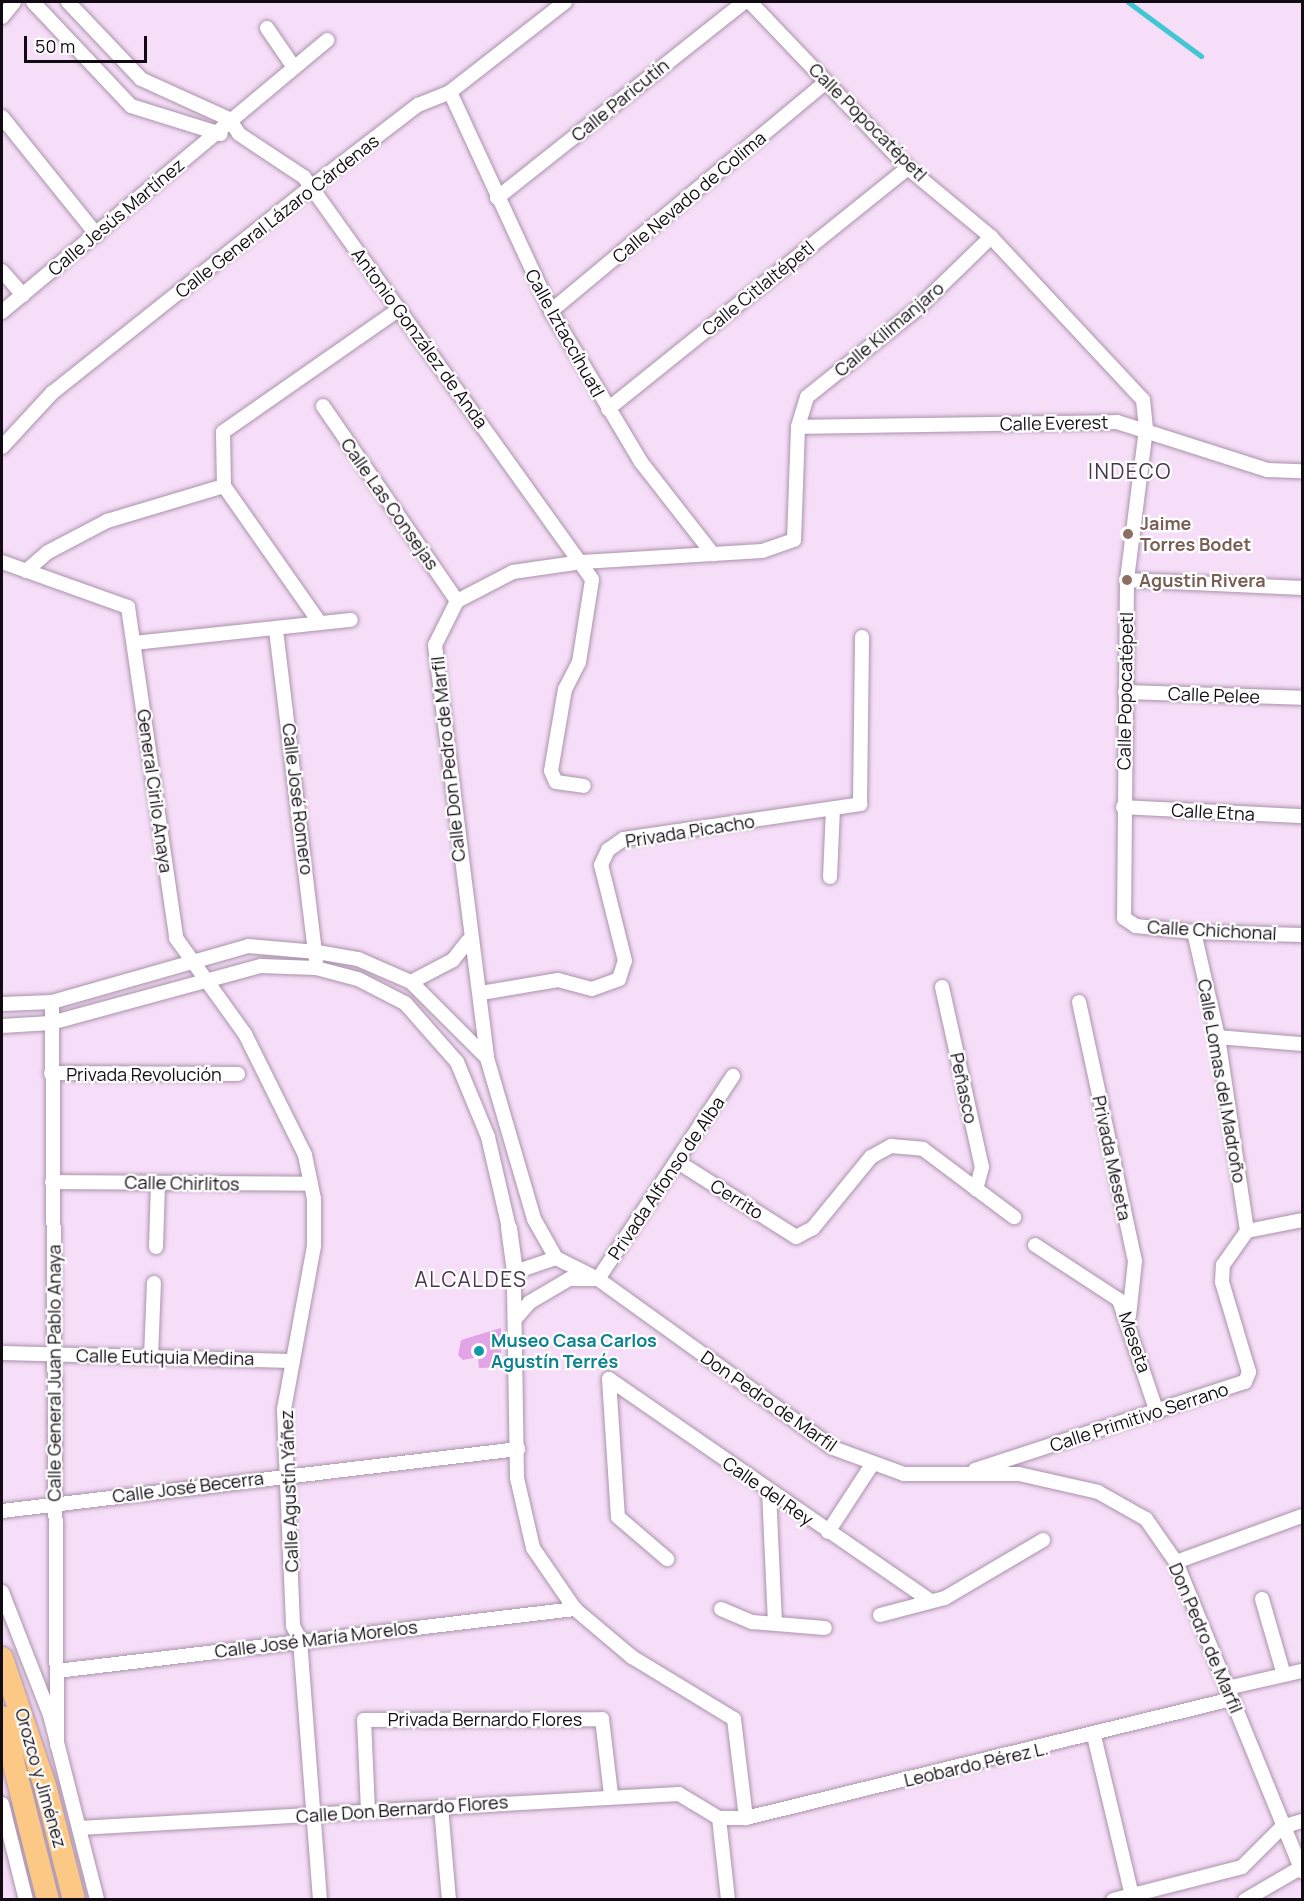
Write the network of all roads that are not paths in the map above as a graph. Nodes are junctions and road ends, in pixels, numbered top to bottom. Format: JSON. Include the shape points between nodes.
{"nodes":[{"id":1,"x":15,"y":2,"type":"edge"},
{"id":2,"x":33,"y":2,"type":"edge"},
{"id":3,"x":68,"y":2,"type":"edge"},
{"id":4,"x":565,"y":2,"type":"edge"},
{"id":5,"x":744,"y":2,"type":"edge"},
{"id":6,"x":750,"y":2,"type":"edge"},
{"id":7,"x":2,"y":17,"type":"edge"},
{"id":8,"x":267,"y":28,"type":"dead end"},
{"id":9,"x":327,"y":40,"type":"dead end"},
{"id":10,"x":294,"y":66,"type":"junction"},
{"id":11,"x":826,"y":82,"type":"junction"},
{"id":12,"x":450,"y":92,"type":"junction"},
{"id":13,"x":2,"y":117,"type":"edge"},
{"id":14,"x":229,"y":119,"type":"junction"},
{"id":15,"x":214,"y":134,"type":"junction"},
{"id":16,"x":239,"y":134,"type":"junction"},
{"id":17,"x":908,"y":168,"type":"junction"},
{"id":18,"x":311,"y":187,"type":"junction"},
{"id":19,"x":497,"y":198,"type":"junction"},
{"id":20,"x":97,"y":235,"type":"junction"},
{"id":21,"x":991,"y":237,"type":"junction"},
{"id":22,"x":2,"y":271,"type":"edge"},
{"id":23,"x":23,"y":295,"type":"junction"},
{"id":24,"x":399,"y":309,"type":"junction"},
{"id":25,"x":551,"y":311,"type":"junction"},
{"id":26,"x":2,"y":312,"type":"edge"},
{"id":27,"x":323,"y":406,"type":"dead end"},
{"id":28,"x":608,"y":409,"type":"junction"},
{"id":29,"x":798,"y":427,"type":"junction"},
{"id":30,"x":1146,"y":429,"type":"junction"},
{"id":31,"x":2,"y":447,"type":"edge"},
{"id":32,"x":1302,"y":471,"type":"edge"},
{"id":33,"x":224,"y":486,"type":"junction"},
{"id":34,"x":713,"y":554,"type":"junction"},
{"id":35,"x":2,"y":562,"type":"edge"},
{"id":36,"x":582,"y":562,"type":"junction"},
{"id":37,"x":26,"y":571,"type":"junction"},
{"id":38,"x":1127,"y":580,"type":"junction"},
{"id":39,"x":1302,"y":588,"type":"edge"},
{"id":40,"x":457,"y":601,"type":"junction"},
{"id":41,"x":351,"y":620,"type":"dead end"},
{"id":42,"x":320,"y":623,"type":"junction"},
{"id":43,"x":276,"y":630,"type":"junction"},
{"id":44,"x":862,"y":637,"type":"dead end"},
{"id":45,"x":134,"y":643,"type":"junction"},
{"id":46,"x":1125,"y":692,"type":"junction"},
{"id":47,"x":1302,"y":698,"type":"edge"},
{"id":48,"x":584,"y":786,"type":"dead end"},
{"id":49,"x":1123,"y":807,"type":"junction"},
{"id":50,"x":833,"y":809,"type":"junction"},
{"id":51,"x":1302,"y":816,"type":"edge"},
{"id":52,"x":830,"y":878,"type":"dead end"},
{"id":53,"x":1124,"y":918,"type":"joint"},
{"id":54,"x":1194,"y":932,"type":"junction"},
{"id":55,"x":1302,"y":935,"type":"edge"},
{"id":56,"x":468,"y":941,"type":"junction"},
{"id":57,"x":317,"y":952,"type":"junction"},
{"id":58,"x":192,"y":967,"type":"junction"},
{"id":59,"x":316,"y":968,"type":"junction"},
{"id":60,"x":411,"y":982,"type":"junction"},
{"id":61,"x":204,"y":984,"type":"junction"},
{"id":62,"x":942,"y":987,"type":"dead end"},
{"id":63,"x":481,"y":993,"type":"junction"},
{"id":64,"x":52,"y":1002,"type":"junction"},
{"id":65,"x":1078,"y":1002,"type":"dead end"},
{"id":66,"x":2,"y":1004,"type":"edge"},
{"id":67,"x":51,"y":1023,"type":"junction"},
{"id":68,"x":2,"y":1026,"type":"edge"},
{"id":69,"x":1218,"y":1037,"type":"junction"},
{"id":70,"x":1302,"y":1044,"type":"edge"},
{"id":71,"x":487,"y":1058,"type":"junction"},
{"id":72,"x":51,"y":1073,"type":"junction"},
{"id":73,"x":238,"y":1074,"type":"dead end"},
{"id":74,"x":733,"y":1076,"type":"dead end"},
{"id":75,"x":678,"y":1162,"type":"junction"},
{"id":76,"x":52,"y":1182,"type":"junction"},
{"id":77,"x":158,"y":1183,"type":"junction"},
{"id":78,"x":311,"y":1184,"type":"junction"},
{"id":79,"x":976,"y":1189,"type":"junction"},
{"id":80,"x":1014,"y":1217,"type":"dead end"},
{"id":81,"x":1302,"y":1220,"type":"edge"},
{"id":82,"x":509,"y":1228,"type":"joint"},
{"id":83,"x":1247,"y":1231,"type":"junction"},
{"id":84,"x":1035,"y":1245,"type":"dead end"},
{"id":85,"x":156,"y":1247,"type":"dead end"},
{"id":86,"x":556,"y":1258,"type":"junction"},
{"id":87,"x":515,"y":1272,"type":"junction"},
{"id":88,"x":598,"y":1279,"type":"junction"},
{"id":89,"x":154,"y":1283,"type":"dead end"},
{"id":90,"x":1129,"y":1316,"type":"junction"},
{"id":91,"x":516,"y":1318,"type":"junction"},
{"id":92,"x":2,"y":1353,"type":"edge"},
{"id":93,"x":54,"y":1354,"type":"junction"},
{"id":94,"x":151,"y":1357,"type":"junction"},
{"id":95,"x":293,"y":1360,"type":"junction"},
{"id":96,"x":1157,"y":1412,"type":"junction"},
{"id":97,"x":518,"y":1449,"type":"junction"},
{"id":98,"x":873,"y":1463,"type":"junction"},
{"id":99,"x":961,"y":1474,"type":"junction"},
{"id":100,"x":287,"y":1476,"type":"junction"},
{"id":101,"x":769,"y":1491,"type":"junction"},
{"id":102,"x":55,"y":1503,"type":"junction"},
{"id":103,"x":2,"y":1511,"type":"edge"},
{"id":104,"x":1300,"y":1519,"type":"edge"},
{"id":105,"x":828,"y":1533,"type":"junction"},
{"id":106,"x":1043,"y":1540,"type":"dead end"},
{"id":107,"x":667,"y":1560,"type":"dead end"},
{"id":108,"x":1176,"y":1562,"type":"junction"},
{"id":109,"x":2,"y":1592,"type":"edge"},
{"id":110,"x":1262,"y":1599,"type":"dead end"},
{"id":111,"x":929,"y":1600,"type":"junction"},
{"id":112,"x":574,"y":1609,"type":"junction"},
{"id":113,"x":721,"y":1609,"type":"dead end"},
{"id":114,"x":880,"y":1615,"type":"dead end"},
{"id":115,"x":775,"y":1623,"type":"junction"},
{"id":116,"x":825,"y":1628,"type":"dead end"},
{"id":117,"x":300,"y":1640,"type":"junction"},
{"id":118,"x":2,"y":1658,"type":"edge"},
{"id":119,"x":57,"y":1671,"type":"junction"},
{"id":120,"x":1302,"y":1671,"type":"edge"},
{"id":121,"x":1284,"y":1675,"type":"junction"},
{"id":122,"x":1229,"y":1694,"type":"junction"},
{"id":123,"x":2,"y":1717,"type":"edge"},
{"id":124,"x":1094,"y":1736,"type":"junction"},
{"id":125,"x":57,"y":1745,"type":"junction"},
{"id":126,"x":611,"y":1795,"type":"junction"},
{"id":127,"x":2,"y":1804,"type":"edge"},
{"id":128,"x":441,"y":1807,"type":"junction"},
{"id":129,"x":368,"y":1811,"type":"junction"},
{"id":130,"x":314,"y":1815,"type":"junction"},
{"id":131,"x":719,"y":1818,"type":"junction"},
{"id":132,"x":746,"y":1818,"type":"junction"},
{"id":133,"x":1302,"y":1821,"type":"edge"},
{"id":134,"x":1282,"y":1827,"type":"junction"},
{"id":135,"x":79,"y":1828,"type":"junction"},
{"id":136,"x":1302,"y":1869,"type":"edge"},
{"id":137,"x":1132,"y":1896,"type":"junction"},
{"id":138,"x":26,"y":1899,"type":"edge"},
{"id":139,"x":48,"y":1899,"type":"edge"},
{"id":140,"x":74,"y":1899,"type":"edge"},
{"id":141,"x":97,"y":1899,"type":"edge"},
{"id":142,"x":320,"y":1899,"type":"edge"},
{"id":143,"x":449,"y":1899,"type":"edge"},
{"id":144,"x":728,"y":1899,"type":"edge"},
{"id":145,"x":1113,"y":1899,"type":"edge"},
{"id":146,"x":1245,"y":1899,"type":"edge"}],
"edges":[{"from":1,"to":7,"type":"street"},
{"from":2,"to":15,"type":"street","via":[[131,106]]},
{"from":3,"to":14,"type":"street","via":[[141,79]]},
{"from":4,"to":12,"type":"street","name":"Calle General Lázaro Cárdenas"},
{"from":5,"to":19,"type":"street","name":"Calle Paricutín"},
{"from":6,"to":11,"type":"street","name":"Calle Popocatépetl"},
{"from":8,"to":10,"type":"street"},
{"from":9,"to":10,"type":"street","name":"Calle Jesús Martínez"},
{"from":10,"to":14,"type":"street","name":"Calle Jesús Martínez"},
{"from":11,"to":17,"type":"street","name":"Calle Popocatépetl"},
{"from":11,"to":25,"type":"street","name":"Calle Nevado de Colima"},
{"from":12,"to":18,"type":"street","name":"Calle General Lázaro Cárdenas","via":[[418,105]]},
{"from":12,"to":19,"type":"street","name":"Calle Iztaccíhuatl"},
{"from":13,"to":20,"type":"street"},
{"from":14,"to":15,"type":"street","name":"Calle Jesús Martínez"},
{"from":14,"to":16,"type":"street","name":"Antonio González de Anda"},
{"from":15,"to":16,"type":"street"},
{"from":15,"to":20,"type":"street","name":"Calle Jesús Martínez"},
{"from":16,"to":18,"type":"street","name":"Antonio González de Anda"},
{"from":17,"to":21,"type":"street","name":"Calle Popocatépetl"},
{"from":17,"to":28,"type":"street","name":"Calle Citlaltépetl"},
{"from":18,"to":24,"type":"street","name":"Antonio González de Anda"},
{"from":18,"to":31,"type":"street","name":"Calle General Lázaro Cárdenas","via":[[52,393]]},
{"from":19,"to":25,"type":"street","name":"Calle Iztaccíhuatl"},
{"from":20,"to":23,"type":"street","name":"Calle Jesús Martínez"},
{"from":21,"to":29,"type":"street","name":"Calle Kilimanjaro","via":[[918,308],[807,397]]},
{"from":21,"to":30,"type":"street","name":"Calle Popocatépetl","via":[[1138,391]]},
{"from":22,"to":23,"type":"street"},
{"from":23,"to":26,"type":"street","name":"Calle Jesús Martínez"},
{"from":24,"to":33,"type":"street","via":[[223,432]]},
{"from":24,"to":36,"type":"street","name":"Antonio González de Anda"},
{"from":25,"to":28,"type":"street","name":"Calle Iztaccíhuatl"},
{"from":27,"to":40,"type":"street","name":"Calle Las Consejas"},
{"from":28,"to":34,"type":"street","name":"Calle Iztaccíhuatl"},
{"from":29,"to":30,"type":"street","name":"Calle Everest","via":[[1118,422]]},
{"from":29,"to":34,"type":"street","name":"Calle Kilimanjaro","via":[[798,534],[779,548]]},
{"from":30,"to":32,"type":"street","name":"Calle Everest","via":[[1267,470]]},
{"from":30,"to":38,"type":"street","name":"Calle Popocatépetl"},
{"from":33,"to":37,"type":"street","via":[[107,521],[48,552]]},
{"from":33,"to":42,"type":"street"},
{"from":34,"to":36,"type":"street"},
{"from":35,"to":37,"type":"street"},
{"from":36,"to":40,"type":"street","via":[[513,572]]},
{"from":36,"to":48,"type":"street","name":"Antonio González de Anda","via":[[592,580],[579,662],[565,689],[551,771],[556,782]]},
{"from":37,"to":45,"type":"street","name":"General Cirilo Anaya","via":[[128,607]]},
{"from":38,"to":39,"type":"street"},
{"from":38,"to":46,"type":"street","name":"Calle Popocatépetl"},
{"from":40,"to":56,"type":"street","name":"Calle Don Pedro de Marfil","via":[[435,645]]},
{"from":41,"to":42,"type":"street"},
{"from":42,"to":43,"type":"street"},
{"from":43,"to":45,"type":"street"},
{"from":43,"to":57,"type":"street","name":"Calle José Romero"},
{"from":44,"to":50,"type":"street","name":"Privada Picacho","via":[[862,801]]},
{"from":45,"to":58,"type":"street","name":"General Cirilo Anaya","via":[[176,938]]},
{"from":46,"to":47,"type":"street","name":"Calle Pelee"},
{"from":46,"to":49,"type":"street","name":"Calle Popocatépetl"},
{"from":49,"to":51,"type":"street","name":"Calle Etna"},
{"from":49,"to":53,"type":"street","name":"Calle Popocatépetl"},
{"from":50,"to":52,"type":"street"},
{"from":50,"to":63,"type":"street","name":"Privada Picacho","via":[[624,839],[608,850],[601,865],[625,961],[619,979],[592,988],[558,980]]},
{"from":53,"to":54,"type":"street","name":"Calle Chichonal","via":[[1136,926]]},
{"from":54,"to":55,"type":"street","name":"Calle Chichonal"},
{"from":54,"to":69,"type":"street","name":"Calle Lomas del Madroño"},
{"from":56,"to":60,"type":"street","via":[[453,960]]},
{"from":56,"to":63,"type":"street","name":"Calle Don Pedro de Marfil"},
{"from":57,"to":58,"type":"street","via":[[248,946]]},
{"from":57,"to":59,"type":"street","name":"Calle José Romero"},
{"from":57,"to":60,"type":"street","via":[[358,958]]},
{"from":58,"to":61,"type":"street","name":"Calle Agustín Yáñez"},
{"from":58,"to":64,"type":"street"},
{"from":59,"to":61,"type":"street","via":[[261,966]]},
{"from":59,"to":82,"type":"street","via":[[358,979],[405,1003],[433,1028],[457,1062],[488,1137]]},
{"from":60,"to":71,"type":"street"},
{"from":61,"to":67,"type":"street"},
{"from":61,"to":78,"type":"street","name":"Calle Agustín Yáñez","via":[[245,1034],[305,1155]]},
{"from":62,"to":79,"type":"street","name":"Peñasco","via":[[982,1167]]},
{"from":63,"to":71,"type":"street","name":"Calle Don Pedro de Marfil"},
{"from":64,"to":66,"type":"street"},
{"from":64,"to":67,"type":"street","name":"Calle General Juan Pablo Anaya"},
{"from":65,"to":90,"type":"street","name":"Privada Meseta","via":[[1135,1261]]},
{"from":67,"to":68,"type":"street"},
{"from":67,"to":72,"type":"street","name":"Calle General Juan Pablo Anaya"},
{"from":69,"to":70,"type":"street"},
{"from":69,"to":83,"type":"street","name":"Calle Lomas del Madroño"},
{"from":71,"to":86,"type":"street","via":[[534,1219]]},
{"from":72,"to":73,"type":"street","name":"Privada Revolución"},
{"from":72,"to":76,"type":"street","name":"Calle General Juan Pablo Anaya"},
{"from":74,"to":75,"type":"street","name":"Privada Alfonso de Alba"},
{"from":75,"to":79,"type":"street","name":"Cerrito","via":[[796,1237],[813,1228],[871,1157],[891,1146],[923,1149]]},
{"from":75,"to":88,"type":"street","name":"Privada Alfonso de Alba"},
{"from":76,"to":77,"type":"street","name":"Calle Chirlitos"},
{"from":76,"to":93,"type":"street","name":"Calle General Juan Pablo Anaya"},
{"from":77,"to":78,"type":"street","name":"Calle Chirlitos"},
{"from":77,"to":85,"type":"street"},
{"from":78,"to":95,"type":"street","name":"Calle Agustín Yáñez","via":[[314,1246]]},
{"from":79,"to":80,"type":"street"},
{"from":81,"to":83,"type":"street"},
{"from":82,"to":87,"type":"street"},
{"from":83,"to":96,"type":"street","name":"Calle Primitivo Serrano","via":[[1223,1265],[1222,1282],[1249,1372],[1245,1382]]},
{"from":84,"to":90,"type":"street","name":"Meseta","via":[[1119,1300]]},
{"from":86,"to":87,"type":"street"},
{"from":86,"to":88,"type":"street","name":"Don Pedro de Marfil"},
{"from":87,"to":91,"type":"street"},
{"from":88,"to":91,"type":"street","via":[[569,1279],[530,1302]]},
{"from":88,"to":98,"type":"street","name":"Don Pedro de Marfil","via":[[832,1448]]},
{"from":89,"to":94,"type":"street"},
{"from":90,"to":96,"type":"street","name":"Meseta"},
{"from":91,"to":97,"type":"street"},
{"from":92,"to":93,"type":"street","name":"Calle Eutiquia Medina"},
{"from":93,"to":94,"type":"street","name":"Calle Eutiquia Medina"},
{"from":93,"to":102,"type":"street","name":"Calle General Juan Pablo Anaya"},
{"from":94,"to":95,"type":"street","name":"Calle Eutiquia Medina"},
{"from":95,"to":100,"type":"street","name":"Calle Agustín Yáñez","via":[[285,1410]]},
{"from":96,"to":99,"type":"street","name":"Calle Primitivo Serrano"},
{"from":97,"to":100,"type":"street","name":"Calle José Becerra"},
{"from":97,"to":112,"type":"street","via":[[517,1478],[533,1548]]},
{"from":98,"to":99,"type":"street","name":"Don Pedro de Marfil","via":[[904,1474]]},
{"from":98,"to":105,"type":"street"},
{"from":99,"to":108,"type":"street","name":"Don Pedro de Marfil","via":[[1019,1474],[1098,1492],[1146,1519]]},
{"from":100,"to":102,"type":"street","name":"Calle José Becerra"},
{"from":100,"to":117,"type":"street","name":"Calle Agustín Yáñez","via":[[293,1626]]},
{"from":101,"to":105,"type":"street","name":"Calle del Rey"},
{"from":101,"to":107,"type":"street","name":"Calle del Rey","via":[[609,1379],[618,1517]]},
{"from":101,"to":115,"type":"street"},
{"from":102,"to":103,"type":"street","name":"Calle José Becerra"},
{"from":102,"to":119,"type":"street","name":"Calle General Juan Pablo Anaya"},
{"from":104,"to":108,"type":"street"},
{"from":105,"to":111,"type":"street","name":"Calle del Rey"},
{"from":106,"to":111,"type":"street","via":[[945,1598]]},
{"from":108,"to":122,"type":"street","name":"Don Pedro de Marfil"},
{"from":109,"to":125,"type":"street"},
{"from":110,"to":121,"type":"street"},
{"from":111,"to":114,"type":"street"},
{"from":112,"to":117,"type":"street","name":"Calle José María Morelos"},
{"from":112,"to":132,"type":"street","via":[[632,1657],[734,1719]]},
{"from":113,"to":115,"type":"street","via":[[752,1622]]},
{"from":115,"to":116,"type":"street"},
{"from":117,"to":119,"type":"street","name":"Calle José María Morelos"},
{"from":117,"to":130,"type":"street","name":"Calle Agustín Yáñez"},
{"from":118,"to":140,"type":"highway","name":"Orozco y Jiménez","via":[[46,1789]]},
{"from":119,"to":125,"type":"street","name":"Calle General Juan Pablo Anaya"},
{"from":120,"to":121,"type":"street","name":"Leobardo Pérez L."},
{"from":121,"to":122,"type":"street","name":"Leobardo Pérez L."},
{"from":122,"to":124,"type":"street","name":"Leobardo Pérez L."},
{"from":122,"to":134,"type":"street","name":"Don Pedro de Marfil"},
{"from":123,"to":139,"type":"highway","name":"Orozco y Jiménez"},
{"from":124,"to":132,"type":"street","name":"Leobardo Pérez L."},
{"from":124,"to":137,"type":"street"},
{"from":125,"to":135,"type":"street"},
{"from":126,"to":128,"type":"street","name":"Calle Don Bernardo Flores"},
{"from":126,"to":129,"type":"street","name":"Privada Bernardo Flores","via":[[602,1719],[364,1720]]},
{"from":126,"to":131,"type":"street","name":"Calle Don Bernardo Flores","via":[[679,1794]]},
{"from":127,"to":138,"type":"street"},
{"from":128,"to":129,"type":"street","name":"Calle Don Bernardo Flores"},
{"from":128,"to":143,"type":"street"},
{"from":129,"to":130,"type":"street","name":"Calle Don Bernardo Flores"},
{"from":130,"to":135,"type":"street","name":"Calle Don Bernardo Flores"},
{"from":130,"to":142,"type":"street","name":"Calle Agustín Yáñez"},
{"from":131,"to":132,"type":"street","name":"Leobardo Pérez L."},
{"from":131,"to":144,"type":"street"},
{"from":133,"to":134,"type":"street"},
{"from":134,"to":136,"type":"street","name":"Don Pedro de Marfil"},
{"from":134,"to":137,"type":"street","via":[[1242,1867]]},
{"from":135,"to":141,"type":"street"},
{"from":136,"to":146,"type":"street"},
{"from":137,"to":145,"type":"street"}]}
